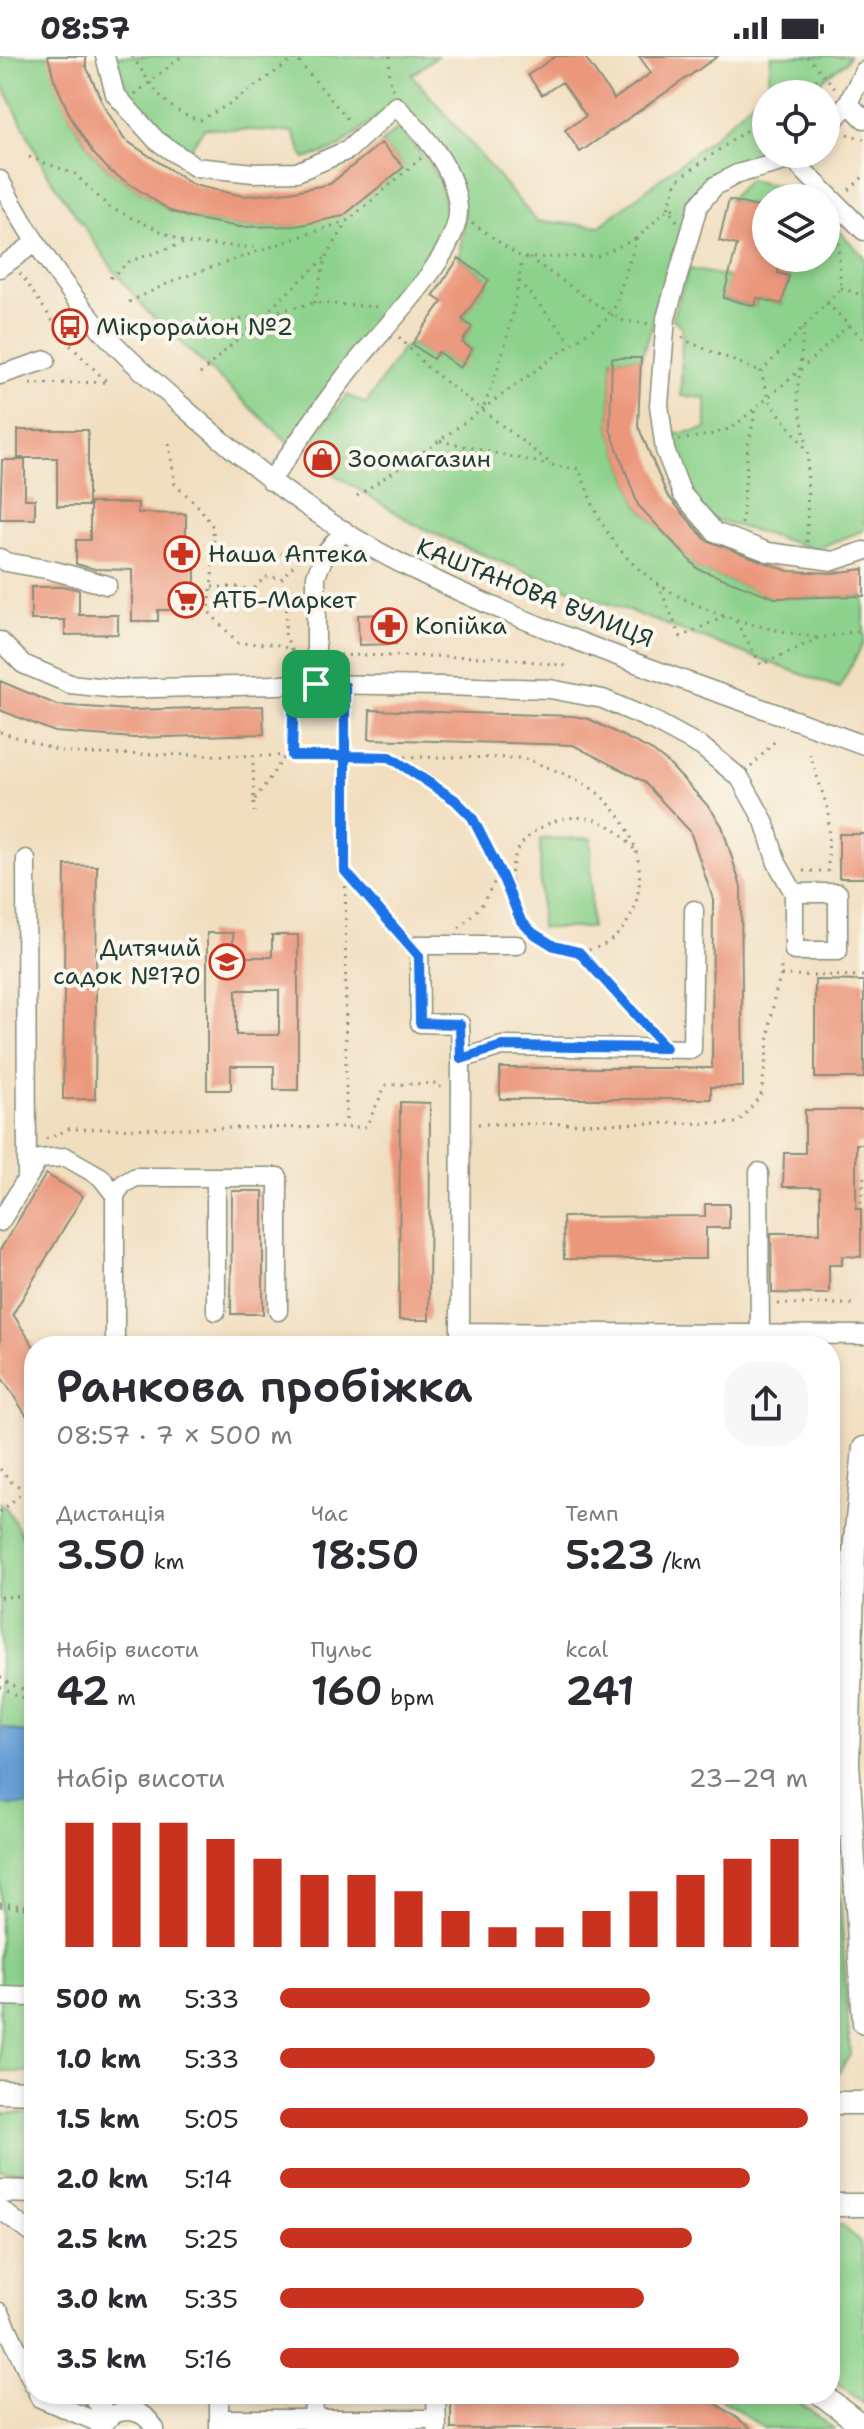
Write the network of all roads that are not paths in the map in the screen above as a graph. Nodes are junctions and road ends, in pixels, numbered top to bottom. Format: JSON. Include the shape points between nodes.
{"nodes":[{"id":1,"x":105,"y":56,"type":"edge"},
{"id":2,"x":864,"y":71,"type":"edge"},
{"id":3,"x":848,"y":103,"type":"junction"},
{"id":4,"x":840,"y":113,"type":"edge"},
{"id":5,"x":864,"y":119,"type":"edge"},
{"id":6,"x":757,"y":168,"type":"edge"},
{"id":7,"x":805,"y":168,"type":"edge"},
{"id":8,"x":0,"y":180,"type":"edge"},
{"id":9,"x":864,"y":231,"type":"edge"},
{"id":10,"x":36,"y":242,"type":"junction"},
{"id":11,"x":3,"y":265,"type":"edge"},
{"id":12,"x":46,"y":360,"type":"dead end"},
{"id":13,"x":0,"y":375,"type":"edge"},
{"id":14,"x":270,"y":481,"type":"junction"},
{"id":15,"x":344,"y":530,"type":"junction"},
{"id":16,"x":864,"y":551,"type":"edge"},
{"id":17,"x":0,"y":558,"type":"edge"},
{"id":18,"x":107,"y":585,"type":"dead end"},
{"id":19,"x":0,"y":641,"type":"edge"},
{"id":20,"x":316,"y":684,"type":"junction"},
{"id":21,"x":864,"y":745,"type":"edge"},
{"id":22,"x":26,"y":859,"type":"dead end"},
{"id":23,"x":794,"y":893,"type":"dead end"},
{"id":24,"x":694,"y":910,"type":"dead end"},
{"id":25,"x":517,"y":945,"type":"dead end"},
{"id":26,"x":461,"y":1059,"type":"junction"},
{"id":27,"x":759,"y":1172,"type":"dead end"},
{"id":28,"x":216,"y":1177,"type":"junction"},
{"id":29,"x":27,"y":1178,"type":"junction"},
{"id":30,"x":115,"y":1195,"type":"junction"},
{"id":31,"x":0,"y":1222,"type":"edge"},
{"id":32,"x":216,"y":1311,"type":"dead end"},
{"id":33,"x":278,"y":1311,"type":"dead end"},
{"id":34,"x":864,"y":1335,"type":"edge"},
{"id":35,"x":115,"y":1336,"type":"edge"},
{"id":36,"x":460,"y":1336,"type":"edge"},
{"id":37,"x":760,"y":1336,"type":"joint"},
{"id":38,"x":864,"y":1448,"type":"edge"},
{"id":39,"x":859,"y":1559,"type":"edge"},
{"id":40,"x":848,"y":1762,"type":"junction"},
{"id":41,"x":840,"y":1794,"type":"edge"},
{"id":42,"x":24,"y":1995,"type":"edge"},
{"id":43,"x":0,"y":1996,"type":"edge"},
{"id":44,"x":864,"y":2023,"type":"edge"},
{"id":45,"x":0,"y":2091,"type":"edge"},
{"id":46,"x":24,"y":2092,"type":"edge"},
{"id":47,"x":840,"y":2103,"type":"edge"},
{"id":48,"x":864,"y":2103,"type":"edge"},
{"id":49,"x":0,"y":2191,"type":"edge"},
{"id":50,"x":24,"y":2193,"type":"edge"},
{"id":51,"x":840,"y":2205,"type":"edge"},
{"id":52,"x":864,"y":2205,"type":"edge"},
{"id":53,"x":0,"y":2209,"type":"edge"},
{"id":54,"x":24,"y":2227,"type":"edge"},
{"id":55,"x":0,"y":2312,"type":"edge"},
{"id":56,"x":24,"y":2364,"type":"edge"},
{"id":57,"x":55,"y":2404,"type":"edge"},
{"id":58,"x":95,"y":2404,"type":"edge"},
{"id":59,"x":314,"y":2404,"type":"edge"},
{"id":60,"x":436,"y":2404,"type":"edge"},
{"id":61,"x":834,"y":2404,"type":"edge"},
{"id":62,"x":104,"y":2423,"type":"edge"},
{"id":63,"x":219,"y":2424,"type":"edge"},
{"id":64,"x":437,"y":2424,"type":"edge"},
{"id":65,"x":864,"y":2427,"type":"edge"},
{"id":66,"x":155,"y":2429,"type":"edge"},
{"id":67,"x":313,"y":2429,"type":"edge"}],
"edges":[{"from":1,"to":14,"type":"street","via":[[115,94],[156,140],[195,167],[297,172],[348,150],[396,106],[442,160],[457,223],[429,277],[354,364]]},
{"from":2,"to":3,"type":"street"},
{"from":3,"to":4,"type":"street"},
{"from":3,"to":5,"type":"street"},
{"from":6,"to":16,"type":"street","via":[[715,186],[698,206],[666,325],[659,405],[664,442],[682,494],[715,532],[768,552],[807,558],[833,561]]},
{"from":7,"to":9,"type":"street"},
{"from":8,"to":10,"type":"street","name":"КАШТАНОВА ВУЛИЦЯ"},
{"from":10,"to":11,"type":"street"},
{"from":10,"to":14,"type":"street","name":"КАШТАНОВА ВУЛИЦЯ","via":[[99,326],[152,380]]},
{"from":12,"to":13,"type":"street"},
{"from":14,"to":15,"type":"street","name":"КАШТАНОВА ВУЛИЦЯ"},
{"from":15,"to":20,"type":"street","via":[[316,576]]},
{"from":15,"to":21,"type":"street","name":"КАШТАНОВА ВУЛИЦЯ","via":[[401,563],[512,614]]},
{"from":17,"to":18,"type":"street"},
{"from":19,"to":20,"type":"street","via":[[23,664],[70,684],[117,689]]},
{"from":20,"to":23,"type":"street","via":[[550,689],[603,699],[656,722],[702,747],[740,778]]},
{"from":22,"to":29,"type":"street"},
{"from":24,"to":26,"type":"street","via":[[692,1049],[502,1046]]},
{"from":25,"to":26,"type":"street","via":[[419,945],[420,1023],[460,1024]]},
{"from":26,"to":36,"type":"street"},
{"from":27,"to":37,"type":"street"},
{"from":28,"to":30,"type":"street","via":[[136,1177]]},
{"from":28,"to":32,"type":"street"},
{"from":28,"to":33,"type":"street","via":[[278,1177]]},
{"from":29,"to":30,"type":"street","via":[[39,1159],[66,1157],[101,1177]]},
{"from":29,"to":31,"type":"street"},
{"from":30,"to":35,"type":"street"},
{"from":34,"to":37,"type":"street"},
{"from":38,"to":39,"type":"main road"},
{"from":39,"to":40,"type":"main road"},
{"from":40,"to":41,"type":"main road"},
{"from":40,"to":44,"type":"main road"},
{"from":42,"to":43,"type":"street"},
{"from":45,"to":46,"type":"main road"},
{"from":47,"to":48,"type":"main road"},
{"from":49,"to":50,"type":"main road"},
{"from":51,"to":52,"type":"main road"},
{"from":53,"to":54,"type":"street"},
{"from":55,"to":56,"type":"street"},
{"from":57,"to":62,"type":"street"},
{"from":58,"to":62,"type":"street"},
{"from":59,"to":67,"type":"street"},
{"from":60,"to":64,"type":"street"},
{"from":61,"to":65,"type":"main road"},
{"from":62,"to":66,"type":"street","via":[[128,2410],[146,2417]]},
{"from":63,"to":64,"type":"street"}]}
